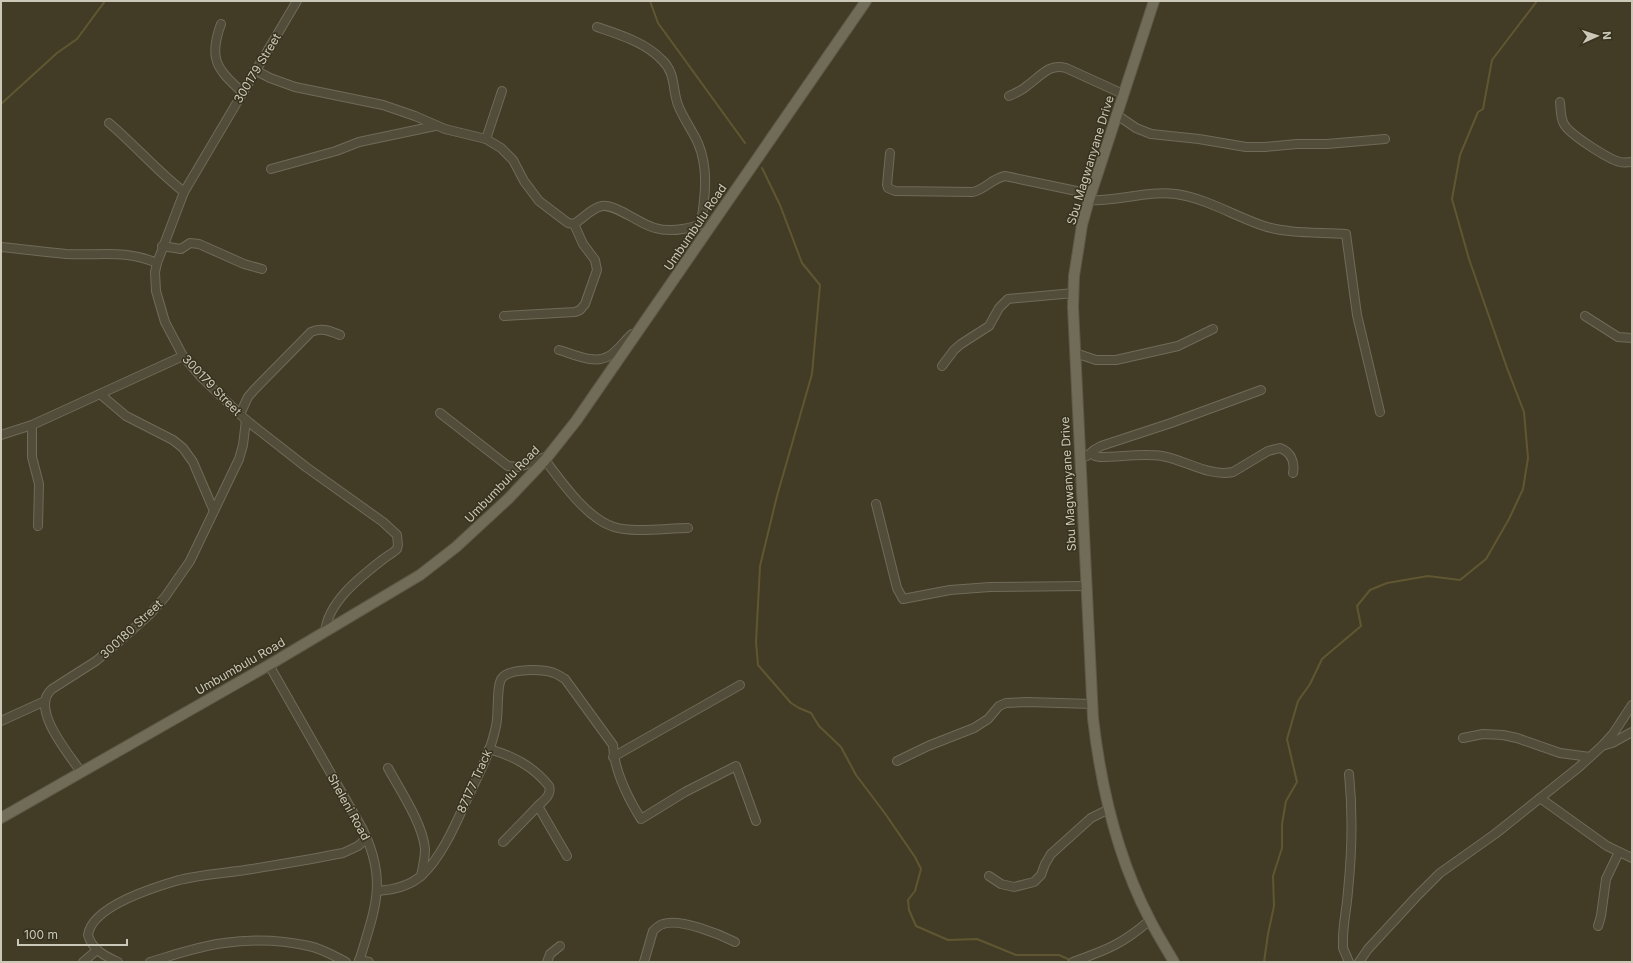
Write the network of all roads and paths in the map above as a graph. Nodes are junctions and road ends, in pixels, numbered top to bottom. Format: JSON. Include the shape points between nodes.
{"nodes":[{"id":1,"x":297,"y":1,"type":"edge"},
{"id":2,"x":866,"y":1,"type":"edge"},
{"id":3,"x":1154,"y":1,"type":"edge"},
{"id":4,"x":222,"y":24,"type":"dead end"},
{"id":5,"x":597,"y":27,"type":"dead end"},
{"id":6,"x":255,"y":70,"type":"junction"},
{"id":7,"x":502,"y":91,"type":"dead end"},
{"id":8,"x":242,"y":92,"type":"junction"},
{"id":9,"x":1123,"y":94,"type":"junction"},
{"id":10,"x":1010,"y":96,"type":"dead end"},
{"id":11,"x":1560,"y":102,"type":"dead end"},
{"id":12,"x":1117,"y":115,"type":"junction"},
{"id":13,"x":109,"y":123,"type":"dead end"},
{"id":14,"x":435,"y":126,"type":"junction"},
{"id":15,"x":1385,"y":138,"type":"dead end"},
{"id":16,"x":486,"y":139,"type":"junction"},
{"id":17,"x":890,"y":153,"type":"dead end"},
{"id":18,"x":1632,"y":162,"type":"edge"},
{"id":19,"x":271,"y":169,"type":"dead end"},
{"id":20,"x":184,"y":192,"type":"junction"},
{"id":21,"x":1090,"y":197,"type":"junction"},
{"id":22,"x":715,"y":220,"type":"junction"},
{"id":23,"x":574,"y":224,"type":"junction"},
{"id":24,"x":701,"y":224,"type":"junction"},
{"id":25,"x":162,"y":246,"type":"junction"},
{"id":26,"x":1,"y":247,"type":"edge"},
{"id":27,"x":157,"y":263,"type":"junction"},
{"id":28,"x":262,"y":269,"type":"dead end"},
{"id":29,"x":1074,"y":293,"type":"junction"},
{"id":30,"x":504,"y":316,"type":"dead end"},
{"id":31,"x":1585,"y":316,"type":"dead end"},
{"id":32,"x":642,"y":327,"type":"junction"},
{"id":33,"x":1213,"y":329,"type":"dead end"},
{"id":34,"x":340,"y":335,"type":"dead end"},
{"id":35,"x":1632,"y":338,"type":"edge"},
{"id":36,"x":559,"y":350,"type":"dead end"},
{"id":37,"x":1075,"y":353,"type":"junction"},
{"id":38,"x":183,"y":356,"type":"junction"},
{"id":39,"x":942,"y":366,"type":"dead end"},
{"id":40,"x":1261,"y":390,"type":"dead end"},
{"id":41,"x":100,"y":394,"type":"junction"},
{"id":42,"x":1380,"y":412,"type":"dead end"},
{"id":43,"x":440,"y":413,"type":"dead end"},
{"id":44,"x":243,"y":417,"type":"junction"},
{"id":45,"x":32,"y":425,"type":"junction"},
{"id":46,"x":1,"y":435,"type":"edge"},
{"id":47,"x":1091,"y":454,"type":"junction"},
{"id":48,"x":1080,"y":456,"type":"junction"},
{"id":49,"x":546,"y":458,"type":"junction"},
{"id":50,"x":1293,"y":473,"type":"dead end"},
{"id":51,"x":876,"y":504,"type":"dead end"},
{"id":52,"x":214,"y":511,"type":"junction"},
{"id":53,"x":38,"y":526,"type":"dead end"},
{"id":54,"x":688,"y":528,"type":"dead end"},
{"id":55,"x":1086,"y":586,"type":"junction"},
{"id":56,"x":325,"y":632,"type":"junction"},
{"id":57,"x":269,"y":665,"type":"junction"},
{"id":58,"x":740,"y":685,"type":"dead end"},
{"id":59,"x":45,"y":701,"type":"junction"},
{"id":60,"x":1092,"y":704,"type":"junction"},
{"id":61,"x":1632,"y":705,"type":"edge"},
{"id":62,"x":1,"y":721,"type":"edge"},
{"id":63,"x":1632,"y":732,"type":"edge"},
{"id":64,"x":1463,"y":738,"type":"dead end"},
{"id":65,"x":1602,"y":746,"type":"junction"},
{"id":66,"x":489,"y":750,"type":"junction"},
{"id":67,"x":613,"y":757,"type":"junction"},
{"id":68,"x":1590,"y":757,"type":"junction"},
{"id":69,"x":897,"y":761,"type":"dead end"},
{"id":70,"x":388,"y":768,"type":"dead end"},
{"id":71,"x":81,"y":772,"type":"junction"},
{"id":72,"x":1350,"y":774,"type":"dead end"},
{"id":73,"x":1540,"y":798,"type":"junction"},
{"id":74,"x":538,"y":806,"type":"junction"},
{"id":75,"x":1109,"y":809,"type":"junction"},
{"id":76,"x":1,"y":818,"type":"edge"},
{"id":77,"x":756,"y":820,"type":"dead end"},
{"id":78,"x":367,"y":838,"type":"junction"},
{"id":79,"x":504,"y":842,"type":"dead end"},
{"id":80,"x":1619,"y":852,"type":"junction"},
{"id":81,"x":567,"y":856,"type":"dead end"},
{"id":82,"x":1632,"y":858,"type":"edge"},
{"id":83,"x":421,"y":876,"type":"junction"},
{"id":84,"x":989,"y":876,"type":"dead end"},
{"id":85,"x":377,"y":891,"type":"junction"},
{"id":86,"x":1150,"y":920,"type":"junction"},
{"id":87,"x":1598,"y":926,"type":"dead end"},
{"id":88,"x":735,"y":942,"type":"dead end"},
{"id":89,"x":560,"y":946,"type":"dead end"},
{"id":90,"x":97,"y":950,"type":"junction"},
{"id":91,"x":359,"y":961,"type":"edge"},
{"id":92,"x":83,"y":962,"type":"edge"},
{"id":93,"x":118,"y":962,"type":"edge"},
{"id":94,"x":150,"y":962,"type":"edge"},
{"id":95,"x":346,"y":962,"type":"edge"},
{"id":96,"x":369,"y":962,"type":"edge"},
{"id":97,"x":547,"y":962,"type":"edge"},
{"id":98,"x":644,"y":962,"type":"edge"},
{"id":99,"x":1073,"y":962,"type":"edge"},
{"id":100,"x":1174,"y":962,"type":"edge"},
{"id":101,"x":1349,"y":962,"type":"edge"},
{"id":102,"x":1359,"y":962,"type":"edge"}],
"edges":[{"from":1,"to":6,"type":"street","name":"300179 Street"},
{"from":2,"to":22,"type":"main road","name":"Umbumbulu Road"},
{"from":3,"to":9,"type":"main road","name":"Sbu Magwanyane Drive"},
{"from":4,"to":8,"type":"street","via":[[216,43],[216,60],[224,75]]},
{"from":5,"to":24,"type":"street","via":[[646,47],[662,59],[671,72],[678,106],[702,155],[705,195]]},
{"from":6,"to":8,"type":"street","name":"300179 Street"},
{"from":6,"to":14,"type":"street","via":[[295,87],[400,110]]},
{"from":7,"to":16,"type":"street"},
{"from":8,"to":20,"type":"street","name":"300179 Street"},
{"from":9,"to":10,"type":"street","via":[[1066,68],[1057,67],[1047,69]]},
{"from":9,"to":12,"type":"main road","name":"Sbu Magwanyane Drive"},
{"from":11,"to":18,"type":"street","via":[[1564,124],[1574,135],[1613,159],[1622,163]]},
{"from":12,"to":15,"type":"street","via":[[1136,128],[1151,134],[1246,147],[1327,144]]},
{"from":12,"to":21,"type":"main road","name":"Sbu Magwanyane Drive"},
{"from":13,"to":20,"type":"street","via":[[164,177]]},
{"from":14,"to":16,"type":"street"},
{"from":14,"to":19,"type":"street","via":[[359,142]]},
{"from":16,"to":23,"type":"street","via":[[501,148],[513,160],[524,181],[540,201],[565,221]]},
{"from":17,"to":21,"type":"street","via":[[886,185],[895,191],[973,192],[1005,176]]},
{"from":20,"to":25,"type":"street","name":"300179 Street"},
{"from":21,"to":29,"type":"main road","name":"Sbu Magwanyane Drive","via":[[1082,225]]},
{"from":21,"to":42,"type":"street","via":[[1108,201],[1154,193],[1176,194],[1219,206],[1265,227],[1346,234],[1357,316]]},
{"from":22,"to":24,"type":"street"},
{"from":22,"to":32,"type":"main road","name":"Umbumbulu Road"},
{"from":23,"to":24,"type":"street","via":[[594,209],[607,206],[656,228],[670,230]]},
{"from":23,"to":30,"type":"street","via":[[583,244],[595,260],[597,270],[583,307],[575,312]]},
{"from":25,"to":27,"type":"street","name":"300179 Street"},
{"from":25,"to":28,"type":"street","via":[[180,249],[190,243],[199,244]]},
{"from":26,"to":27,"type":"street","via":[[67,254],[116,253],[142,256]]},
{"from":27,"to":38,"type":"street","name":"300179 Street","via":[[155,282],[158,300],[165,322]]},
{"from":29,"to":37,"type":"main road","name":"Sbu Magwanyane Drive"},
{"from":29,"to":39,"type":"street","via":[[1008,299],[999,308],[989,326],[961,344]]},
{"from":31,"to":35,"type":"street","via":[[1618,337]]},
{"from":32,"to":36,"type":"street","via":[[604,359],[591,360]]},
{"from":32,"to":49,"type":"main road","name":"Umbumbulu Road","via":[[576,421]]},
{"from":33,"to":37,"type":"street","via":[[1178,346],[1116,360],[1096,360]]},
{"from":34,"to":44,"type":"street","name":"300180 Street","via":[[319,329],[310,332],[248,397]]},
{"from":37,"to":48,"type":"main road","name":"Sbu Magwanyane Drive"},
{"from":38,"to":41,"type":"street"},
{"from":38,"to":44,"type":"street","name":"300179 Street"},
{"from":40,"to":47,"type":"street","via":[[1171,424],[1101,446]]},
{"from":41,"to":45,"type":"street"},
{"from":41,"to":52,"type":"street","via":[[126,416],[173,440],[183,448],[193,462]]},
{"from":43,"to":49,"type":"street","via":[[508,466],[519,467]]},
{"from":44,"to":52,"type":"street","name":"300180 Street","via":[[243,445],[239,459]]},
{"from":44,"to":56,"type":"street","name":"300179 Street","via":[[397,535],[397,549],[354,584],[340,599],[327,618]]},
{"from":45,"to":46,"type":"street"},
{"from":45,"to":53,"type":"street","via":[[32,457],[38,484]]},
{"from":47,"to":48,"type":"street"},
{"from":47,"to":50,"type":"street","via":[[1100,457],[1163,456],[1205,469],[1229,473],[1268,451],[1280,448],[1291,457]]},
{"from":48,"to":55,"type":"main road","name":"Sbu Magwanyane Drive"},
{"from":49,"to":54,"type":"street","via":[[566,488],[597,518],[614,527],[630,530]]},
{"from":49,"to":56,"type":"main road","name":"Umbumbulu Road","via":[[492,515],[440,561]]},
{"from":51,"to":55,"type":"street","via":[[896,584],[903,599],[950,590],[990,587]]},
{"from":52,"to":59,"type":"street","name":"300180 Street","via":[[190,561],[150,614],[116,646],[52,689],[46,695]]},
{"from":55,"to":60,"type":"main road","name":"Sbu Magwanyane Drive"},
{"from":56,"to":57,"type":"main road","name":"Umbumbulu Road"},
{"from":57,"to":71,"type":"main road","name":"Umbumbulu Road"},
{"from":57,"to":78,"type":"street","name":"Sheleni Road"},
{"from":58,"to":67,"type":"street"},
{"from":59,"to":62,"type":"street"},
{"from":59,"to":71,"type":"street","via":[[46,715],[53,729]]},
{"from":60,"to":69,"type":"street","via":[[1006,703],[974,728]]},
{"from":60,"to":75,"type":"main road","name":"Sbu Magwanyane Drive","via":[[1098,761]]},
{"from":61,"to":65,"type":"street"},
{"from":63,"to":65,"type":"street"},
{"from":64,"to":68,"type":"street","via":[[1483,734],[1503,735],[1560,753]]},
{"from":65,"to":68,"type":"street"},
{"from":66,"to":67,"type":"street","name":"87177 Track","via":[[497,724],[499,683],[503,676],[510,672],[543,671],[556,673],[565,679],[609,738],[613,745]]},
{"from":66,"to":74,"type":"street","via":[[521,761],[547,783],[550,793]]},
{"from":66,"to":83,"type":"street","name":"87177 Track","via":[[441,849],[428,870]]},
{"from":67,"to":77,"type":"street","via":[[641,820],[685,792],[736,766]]},
{"from":68,"to":73,"type":"street"},
{"from":70,"to":83,"type":"street","via":[[417,821],[424,840]]},
{"from":71,"to":76,"type":"main road","name":"Umbumbulu Road"},
{"from":72,"to":101,"type":"street","via":[[1351,843],[1343,940],[1343,948]]},
{"from":73,"to":80,"type":"street"},
{"from":73,"to":102,"type":"street","via":[[1432,880]]},
{"from":74,"to":79,"type":"street"},
{"from":74,"to":81,"type":"street"},
{"from":75,"to":84,"type":"street","via":[[1091,818],[1051,854],[1041,875],[1034,882],[1014,887],[1001,884]]},
{"from":75,"to":86,"type":"main road","name":"Sbu Magwanyane Drive","via":[[1123,857]]},
{"from":78,"to":85,"type":"street","name":"Sheleni Road","via":[[374,861]]},
{"from":78,"to":90,"type":"street","via":[[358,846],[342,853],[180,880],[132,897],[111,907],[91,926],[88,935]]},
{"from":80,"to":82,"type":"street"},
{"from":80,"to":87,"type":"street","via":[[1606,879]]},
{"from":83,"to":85,"type":"street","name":"87177 Track","via":[[414,882],[394,889]]},
{"from":85,"to":91,"type":"street","name":"Sheleni Road","via":[[374,914]]},
{"from":86,"to":99,"type":"street","via":[[1118,944]]},
{"from":86,"to":100,"type":"main road","name":"Sbu Magwanyane Drive"},
{"from":88,"to":98,"type":"street","via":[[702,929],[672,922],[664,923],[652,931]]},
{"from":89,"to":97,"type":"street","via":[[550,954]]},
{"from":90,"to":92,"type":"street"},
{"from":90,"to":93,"type":"street"},
{"from":91,"to":96,"type":"street"},
{"from":94,"to":95,"type":"street","via":[[209,946],[242,941],[310,946]]}]}
